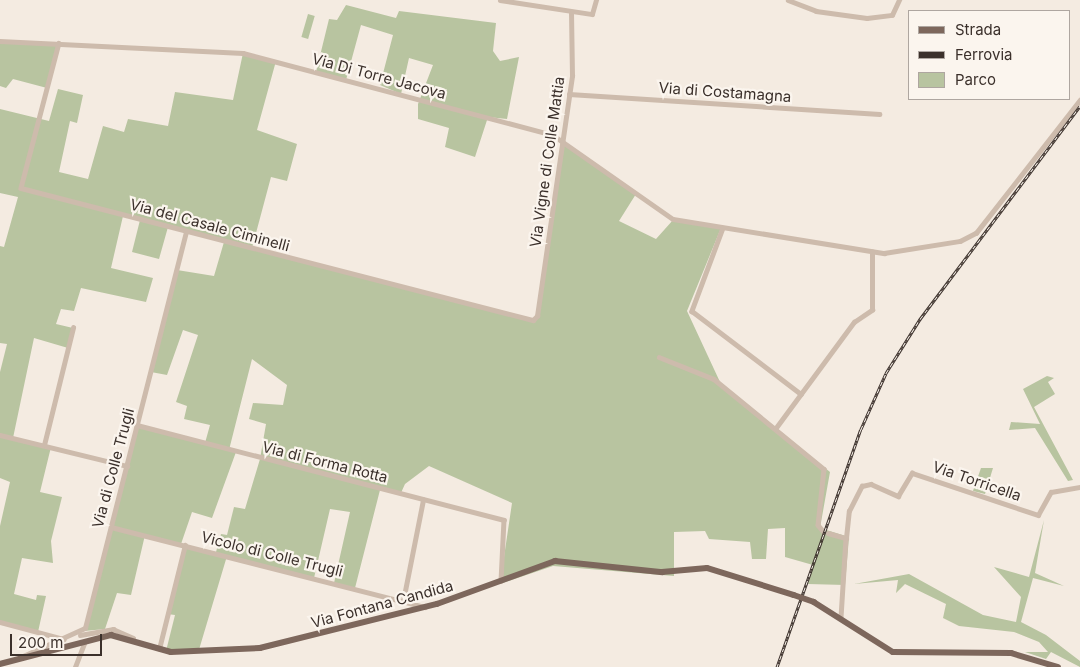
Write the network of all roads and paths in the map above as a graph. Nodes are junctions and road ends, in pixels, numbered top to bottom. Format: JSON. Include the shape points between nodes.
{"nodes":[{"id":1,"x":500,"y":0,"type":"edge"},
{"id":2,"x":596,"y":0,"type":"edge"},
{"id":3,"x":788,"y":0,"type":"edge"},
{"id":4,"x":899,"y":0,"type":"edge"},
{"id":5,"x":571,"y":12,"type":"junction"},
{"id":6,"x":0,"y":41,"type":"edge"},
{"id":7,"x":59,"y":43,"type":"junction"},
{"id":8,"x":569,"y":94,"type":"junction"},
{"id":9,"x":1080,"y":100,"type":"edge"},
{"id":10,"x":879,"y":114,"type":"dead end"},
{"id":11,"x":562,"y":140,"type":"junction"},
{"id":12,"x":723,"y":228,"type":"junction"},
{"id":13,"x":186,"y":232,"type":"junction"},
{"id":14,"x":872,"y":252,"type":"junction"},
{"id":15,"x":538,"y":316,"type":"joint"},
{"id":16,"x":73,"y":328,"type":"dead end"},
{"id":17,"x":659,"y":357,"type":"dead end"},
{"id":18,"x":801,"y":394,"type":"junction"},
{"id":19,"x":137,"y":425,"type":"junction"},
{"id":20,"x":775,"y":429,"type":"junction"},
{"id":21,"x":0,"y":435,"type":"edge"},
{"id":22,"x":44,"y":445,"type":"junction"},
{"id":23,"x":126,"y":466,"type":"junction"},
{"id":24,"x":1080,"y":487,"type":"edge"},
{"id":25,"x":423,"y":500,"type":"junction"},
{"id":26,"x":111,"y":527,"type":"junction"},
{"id":27,"x":846,"y":538,"type":"junction"},
{"id":28,"x":185,"y":545,"type":"junction"},
{"id":29,"x":501,"y":581,"type":"junction"},
{"id":30,"x":403,"y":601,"type":"junction"},
{"id":31,"x":426,"y":607,"type":"junction"},
{"id":32,"x":841,"y":618,"type":"junction"},
{"id":33,"x":0,"y":622,"type":"edge"},
{"id":34,"x":74,"y":636,"type":"junction"},
{"id":35,"x":108,"y":636,"type":"junction"},
{"id":36,"x":133,"y":638,"type":"junction"},
{"id":37,"x":66,"y":639,"type":"junction"},
{"id":38,"x":158,"y":648,"type":"junction"},
{"id":39,"x":8,"y":663,"type":"junction"},
{"id":40,"x":0,"y":664,"type":"edge"},
{"id":41,"x":75,"y":667,"type":"edge"},
{"id":42,"x":1058,"y":667,"type":"edge"}],
"edges":[{"from":1,"to":5,"type":"street"},
{"from":2,"to":5,"type":"street","via":[[594,14]]},
{"from":3,"to":4,"type":"street","via":[[842,16],[892,14]]},
{"from":5,"to":8,"type":"street","name":"Via Vigne di Colle Mattia"},
{"from":6,"to":7,"type":"street","name":"Via Di Torre Jacova"},
{"from":7,"to":11,"type":"street","name":"Via Di Torre Jacova","via":[[243,52]]},
{"from":7,"to":13,"type":"street","name":"Via del Casale Ciminelli","via":[[21,188]]},
{"from":8,"to":10,"type":"street","name":"Via di Costamagna"},
{"from":8,"to":11,"type":"street","name":"Via Vigne di Colle Mattia"},
{"from":9,"to":14,"type":"street","name":"Via Di Torre Jacova","via":[[974,234],[960,241]]},
{"from":11,"to":12,"type":"street","name":"Via Di Torre Jacova","via":[[670,217]]},
{"from":11,"to":15,"type":"street","name":"Via Vigne di Colle Mattia"},
{"from":12,"to":14,"type":"street","name":"Via Di Torre Jacova"},
{"from":12,"to":18,"type":"street","via":[[692,312]]},
{"from":13,"to":15,"type":"street","name":"Via del Casale Ciminelli","via":[[530,320]]},
{"from":13,"to":19,"type":"street","name":"Via di Colle Trugli"},
{"from":14,"to":18,"type":"street","via":[[873,307]]},
{"from":16,"to":22,"type":"street"},
{"from":17,"to":20,"type":"street","via":[[711,377]]},
{"from":18,"to":20,"type":"street"},
{"from":19,"to":23,"type":"street","name":"Via di Colle Trugli"},
{"from":19,"to":25,"type":"street","name":"Via di Forma Rotta"},
{"from":20,"to":27,"type":"street","via":[[827,472],[818,525],[826,532]]},
{"from":21,"to":22,"type":"street"},
{"from":22,"to":23,"type":"street"},
{"from":23,"to":26,"type":"street","name":"Via di Colle Trugli"},
{"from":24,"to":27,"type":"street","name":"Via Torricella","via":[[1051,492],[1038,515],[912,473],[898,496],[871,484],[863,485],[848,512]]},
{"from":25,"to":29,"type":"street","name":"Via di Forma Rotta","via":[[507,521]]},
{"from":25,"to":30,"type":"street"},
{"from":26,"to":28,"type":"street","name":"Vicolo di Colle Trugli"},
{"from":26,"to":34,"type":"street","name":"Via di Colle Trugli","via":[[86,628]]},
{"from":27,"to":32,"type":"street"},
{"from":28,"to":30,"type":"street","name":"Vicolo di Colle Trugli"},
{"from":28,"to":38,"type":"street"},
{"from":29,"to":31,"type":"main road","name":"Via Fontana Candida"},
{"from":29,"to":32,"type":"main road","name":"Via Fontana Candida","via":[[560,561],[662,572],[707,568],[813,604]]},
{"from":30,"to":31,"type":"street","name":"Vicolo di Colle Trugli"},
{"from":31,"to":38,"type":"main road","name":"Via Fontana Candida","via":[[260,648],[192,653]]},
{"from":32,"to":42,"type":"main road","name":"Via Fontana Candida","via":[[893,652],[1004,652]]},
{"from":33,"to":37,"type":"street"},
{"from":34,"to":36,"type":"street","via":[[113,629]]},
{"from":34,"to":37,"type":"street"},
{"from":35,"to":36,"type":"main road","name":"Via Fontana Candida"},
{"from":35,"to":39,"type":"main road","name":"Via Fontana Candida"},
{"from":35,"to":41,"type":"street","via":[[81,645]]},
{"from":36,"to":38,"type":"main road","name":"Via Fontana Candida"},
{"from":37,"to":39,"type":"street"},
{"from":39,"to":40,"type":"main road","name":"Via Fontana Candida"}]}
